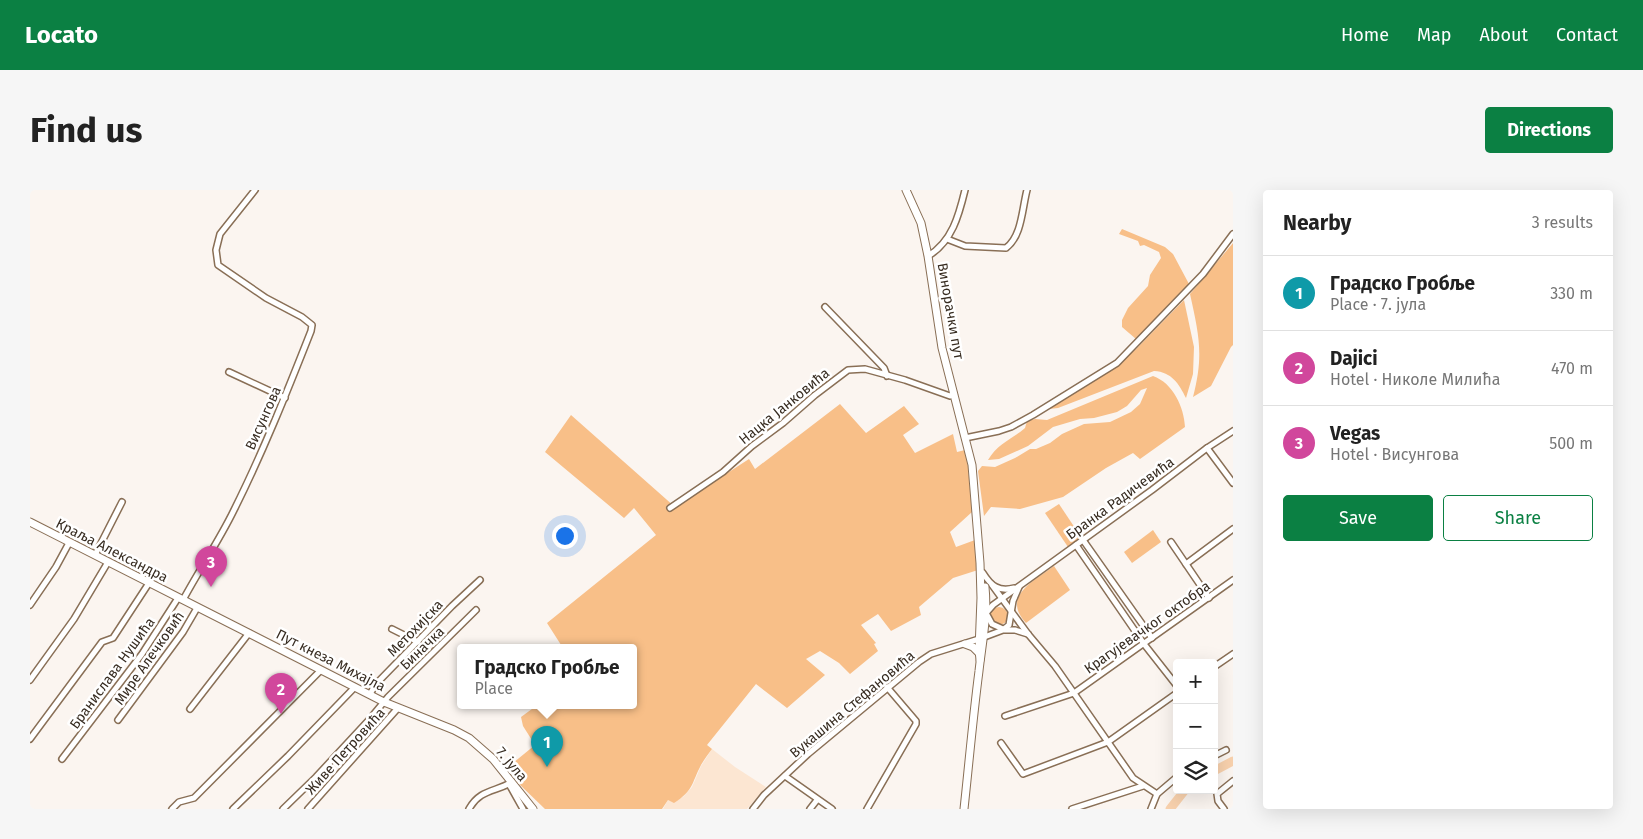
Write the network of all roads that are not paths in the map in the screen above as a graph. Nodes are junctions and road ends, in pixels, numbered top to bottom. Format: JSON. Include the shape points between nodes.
{"nodes":[{"id":1,"x":255,"y":190,"type":"edge"},
{"id":2,"x":906,"y":190,"type":"edge"},
{"id":3,"x":965,"y":190,"type":"edge"},
{"id":4,"x":1027,"y":190,"type":"edge"},
{"id":5,"x":1233,"y":234,"type":"edge"},
{"id":6,"x":947,"y":239,"type":"junction"},
{"id":7,"x":928,"y":256,"type":"junction"},
{"id":8,"x":825,"y":306,"type":"dead end"},
{"id":9,"x":229,"y":372,"type":"dead end"},
{"id":10,"x":888,"y":376,"type":"junction"},
{"id":11,"x":954,"y":394,"type":"junction"},
{"id":12,"x":285,"y":398,"type":"junction"},
{"id":13,"x":1233,"y":430,"type":"edge"},
{"id":14,"x":965,"y":438,"type":"junction"},
{"id":15,"x":1207,"y":448,"type":"junction"},
{"id":16,"x":1233,"y":483,"type":"edge"},
{"id":17,"x":122,"y":502,"type":"dead end"},
{"id":18,"x":670,"y":508,"type":"dead end"},
{"id":19,"x":30,"y":522,"type":"edge"},
{"id":20,"x":1233,"y":529,"type":"edge"},
{"id":21,"x":1084,"y":540,"type":"junction"},
{"id":22,"x":1171,"y":542,"type":"dead end"},
{"id":23,"x":69,"y":543,"type":"junction"},
{"id":24,"x":1076,"y":545,"type":"junction"},
{"id":25,"x":95,"y":555,"type":"junction"},
{"id":26,"x":108,"y":562,"type":"junction"},
{"id":27,"x":980,"y":563,"type":"junction"},
{"id":28,"x":1186,"y":564,"type":"junction"},
{"id":29,"x":983,"y":573,"type":"junction"},
{"id":30,"x":480,"y":580,"type":"dead end"},
{"id":31,"x":1233,"y":580,"type":"edge"},
{"id":32,"x":149,"y":584,"type":"junction"},
{"id":33,"x":992,"y":585,"type":"junction"},
{"id":34,"x":1019,"y":586,"type":"junction"},
{"id":35,"x":981,"y":598,"type":"junction"},
{"id":36,"x":1209,"y":598,"type":"junction"},
{"id":37,"x":180,"y":599,"type":"junction"},
{"id":38,"x":1002,"y":599,"type":"junction"},
{"id":39,"x":30,"y":605,"type":"edge"},
{"id":40,"x":993,"y":606,"type":"junction"},
{"id":41,"x":197,"y":608,"type":"junction"},
{"id":42,"x":1010,"y":609,"type":"junction"},
{"id":43,"x":476,"y":610,"type":"dead end"},
{"id":44,"x":986,"y":613,"type":"junction"},
{"id":45,"x":980,"y":625,"type":"junction"},
{"id":46,"x":392,"y":629,"type":"dead end"},
{"id":47,"x":1003,"y":630,"type":"junction"},
{"id":48,"x":249,"y":633,"type":"junction"},
{"id":49,"x":1028,"y":634,"type":"junction"},
{"id":50,"x":1152,"y":638,"type":"junction"},
{"id":51,"x":979,"y":640,"type":"junction"},
{"id":52,"x":418,"y":642,"type":"junction"},
{"id":53,"x":965,"y":644,"type":"junction"},
{"id":54,"x":1144,"y":644,"type":"junction"},
{"id":55,"x":1233,"y":654,"type":"edge"},
{"id":56,"x":980,"y":655,"type":"junction"},
{"id":57,"x":1218,"y":664,"type":"edge"},
{"id":58,"x":321,"y":670,"type":"junction"},
{"id":59,"x":30,"y":680,"type":"edge"},
{"id":60,"x":1173,"y":681,"type":"edge"},
{"id":61,"x":355,"y":687,"type":"junction"},
{"id":62,"x":887,"y":687,"type":"junction"},
{"id":63,"x":1074,"y":693,"type":"junction"},
{"id":64,"x":370,"y":694,"type":"junction"},
{"id":65,"x":1173,"y":696,"type":"edge"},
{"id":66,"x":384,"y":702,"type":"junction"},
{"id":67,"x":398,"y":708,"type":"junction"},
{"id":68,"x":190,"y":709,"type":"dead end"},
{"id":69,"x":1005,"y":716,"type":"dead end"},
{"id":70,"x":118,"y":720,"type":"dead end"},
{"id":71,"x":469,"y":738,"type":"joint"},
{"id":72,"x":30,"y":739,"type":"edge"},
{"id":73,"x":1108,"y":742,"type":"junction"},
{"id":74,"x":1001,"y":743,"type":"dead end"},
{"id":75,"x":1226,"y":750,"type":"dead end"},
{"id":76,"x":1218,"y":754,"type":"edge"},
{"id":77,"x":62,"y":759,"type":"dead end"},
{"id":78,"x":785,"y":776,"type":"junction"},
{"id":79,"x":1173,"y":780,"type":"edge"},
{"id":80,"x":1233,"y":782,"type":"edge"},
{"id":81,"x":510,"y":783,"type":"junction"},
{"id":82,"x":1143,"y":786,"type":"junction"},
{"id":83,"x":1157,"y":794,"type":"junction"},
{"id":84,"x":817,"y":800,"type":"junction"},
{"id":85,"x":172,"y":809,"type":"edge"},
{"id":86,"x":233,"y":809,"type":"edge"},
{"id":87,"x":283,"y":809,"type":"edge"},
{"id":88,"x":308,"y":809,"type":"edge"},
{"id":89,"x":469,"y":809,"type":"edge"},
{"id":90,"x":523,"y":809,"type":"edge"},
{"id":91,"x":533,"y":809,"type":"edge"},
{"id":92,"x":753,"y":809,"type":"edge"},
{"id":93,"x":810,"y":809,"type":"edge"},
{"id":94,"x":832,"y":809,"type":"edge"},
{"id":95,"x":867,"y":809,"type":"edge"},
{"id":96,"x":964,"y":809,"type":"edge"},
{"id":97,"x":1072,"y":809,"type":"edge"},
{"id":98,"x":1151,"y":809,"type":"edge"},
{"id":99,"x":1224,"y":809,"type":"edge"}],
"edges":[{"from":1,"to":12,"type":"street","name":"Висунгова","via":[[220,234],[216,250],[218,265],[312,325]]},
{"from":2,"to":7,"type":"street","name":"Винорачки пут","via":[[921,222]]},
{"from":3,"to":6,"type":"street","via":[[957,221]]},
{"from":4,"to":6,"type":"street","via":[[1018,228],[1012,244],[1006,248],[965,246]]},
{"from":5,"to":14,"type":"street","via":[[1203,274],[1117,362],[1011,427]]},
{"from":6,"to":7,"type":"street"},
{"from":7,"to":11,"type":"street","name":"Винорачки пут","via":[[942,348]]},
{"from":8,"to":10,"type":"street"},
{"from":9,"to":12,"type":"street"},
{"from":10,"to":11,"type":"street","name":"Нацка Јанковића","via":[[950,396]]},
{"from":10,"to":18,"type":"street","name":"Нацка Јанковића","via":[[865,369],[848,370],[718,476]]},
{"from":11,"to":14,"type":"street","name":"Винорачки пут"},
{"from":12,"to":37,"type":"street","name":"Висунгова","via":[[233,512]]},
{"from":13,"to":15,"type":"street","name":"Бранка Радичевића"},
{"from":14,"to":27,"type":"street","name":"Винорачки пут","via":[[972,465]]},
{"from":15,"to":16,"type":"street"},
{"from":15,"to":21,"type":"street","name":"Бранка Радичевића"},
{"from":17,"to":25,"type":"street"},
{"from":19,"to":23,"type":"street","name":"Краља Александра"},
{"from":20,"to":28,"type":"street"},
{"from":21,"to":24,"type":"street","name":"Бранка Радичевића"},
{"from":21,"to":50,"type":"street"},
{"from":22,"to":28,"type":"street"},
{"from":23,"to":25,"type":"street","name":"Краља Александра"},
{"from":23,"to":39,"type":"street"},
{"from":24,"to":34,"type":"street","name":"Бранка Радичевића"},
{"from":24,"to":54,"type":"street"},
{"from":25,"to":26,"type":"street","name":"Краља Александра"},
{"from":26,"to":32,"type":"street","name":"Краља Александра"},
{"from":26,"to":59,"type":"street","via":[[74,619]]},
{"from":27,"to":29,"type":"street"},
{"from":27,"to":35,"type":"street"},
{"from":28,"to":36,"type":"street"},
{"from":29,"to":33,"type":"street"},
{"from":29,"to":44,"type":"street"},
{"from":30,"to":52,"type":"street","name":"Метохијска"},
{"from":31,"to":36,"type":"street","name":"Крагујевачког октобра"},
{"from":32,"to":37,"type":"street","name":"Краља Александра"},
{"from":32,"to":72,"type":"street","via":[[113,638],[102,642]]},
{"from":33,"to":34,"type":"street","via":[[1004,590]]},
{"from":33,"to":38,"type":"street"},
{"from":34,"to":38,"type":"street","name":"Бранка Радичевића"},
{"from":34,"to":42,"type":"street"},
{"from":35,"to":44,"type":"street"},
{"from":35,"to":45,"type":"street"},
{"from":36,"to":50,"type":"street","name":"Крагујевачког октобра"},
{"from":37,"to":41,"type":"street","name":"Пут кнеза Михајла"},
{"from":37,"to":77,"type":"street","name":"Бранислава Нушића"},
{"from":38,"to":40,"type":"street","name":"Бранка Радичевића"},
{"from":38,"to":42,"type":"street"},
{"from":40,"to":42,"type":"street"},
{"from":40,"to":44,"type":"street"},
{"from":41,"to":48,"type":"street","name":"Пут кнеза Михајла"},
{"from":41,"to":70,"type":"street","name":"Мире Алечковић"},
{"from":42,"to":47,"type":"street","via":[[1009,625]]},
{"from":42,"to":49,"type":"street"},
{"from":43,"to":66,"type":"street","name":"Биначка"},
{"from":44,"to":45,"type":"street"},
{"from":44,"to":47,"type":"street","via":[[992,624]]},
{"from":44,"to":51,"type":"street"},
{"from":45,"to":51,"type":"street"},
{"from":46,"to":52,"type":"street"},
{"from":47,"to":49,"type":"street"},
{"from":47,"to":51,"type":"street","name":"Вукашина Стефановића"},
{"from":48,"to":58,"type":"street","name":"Пут кнеза Михајла"},
{"from":48,"to":68,"type":"street"},
{"from":49,"to":63,"type":"street"},
{"from":50,"to":54,"type":"street","name":"Крагујевачког октобра"},
{"from":51,"to":53,"type":"street","name":"Вукашина Стефановића"},
{"from":51,"to":56,"type":"street"},
{"from":52,"to":64,"type":"street","name":"Метохијска"},
{"from":53,"to":56,"type":"street"},
{"from":53,"to":62,"type":"street","name":"Вукашина Стефановића","via":[[924,658]]},
{"from":54,"to":60,"type":"street"},
{"from":54,"to":63,"type":"street","name":"Крагујевачког октобра"},
{"from":55,"to":57,"type":"street"},
{"from":56,"to":96,"type":"street"},
{"from":58,"to":61,"type":"street","name":"Пут кнеза Михајла"},
{"from":58,"to":85,"type":"street","via":[[194,798],[179,802]]},
{"from":61,"to":64,"type":"street","name":"Пут кнеза Михајла"},
{"from":61,"to":86,"type":"street"},
{"from":62,"to":78,"type":"street","name":"Вукашина Стефановића"},
{"from":62,"to":95,"type":"street","via":[[916,724]]},
{"from":63,"to":69,"type":"street","name":"Крагујевачког октобра"},
{"from":63,"to":73,"type":"street"},
{"from":64,"to":66,"type":"street","name":"Пут кнеза Михајла"},
{"from":65,"to":73,"type":"street"},
{"from":66,"to":67,"type":"street","name":"Пут кнеза Михајла"},
{"from":66,"to":87,"type":"street","name":"Биначка"},
{"from":67,"to":71,"type":"street","name":"Пут кнеза Михајла"},
{"from":67,"to":88,"type":"street","name":"Живе Петровића"},
{"from":71,"to":81,"type":"street","name":"7. јула","via":[[489,755]]},
{"from":73,"to":74,"type":"street","via":[[1023,774]]},
{"from":73,"to":82,"type":"street","via":[[1133,778]]},
{"from":75,"to":76,"type":"street"},
{"from":78,"to":84,"type":"street"},
{"from":78,"to":92,"type":"street","name":"Вукашина Стефановића"},
{"from":79,"to":83,"type":"street"},
{"from":80,"to":99,"type":"street","via":[[1216,794]]},
{"from":81,"to":89,"type":"street","via":[[485,793]]},
{"from":81,"to":90,"type":"street"},
{"from":81,"to":91,"type":"street","name":"7. јула"},
{"from":82,"to":83,"type":"street"},
{"from":82,"to":97,"type":"street"},
{"from":83,"to":98,"type":"street"},
{"from":84,"to":93,"type":"street"},
{"from":84,"to":94,"type":"street"}]}
